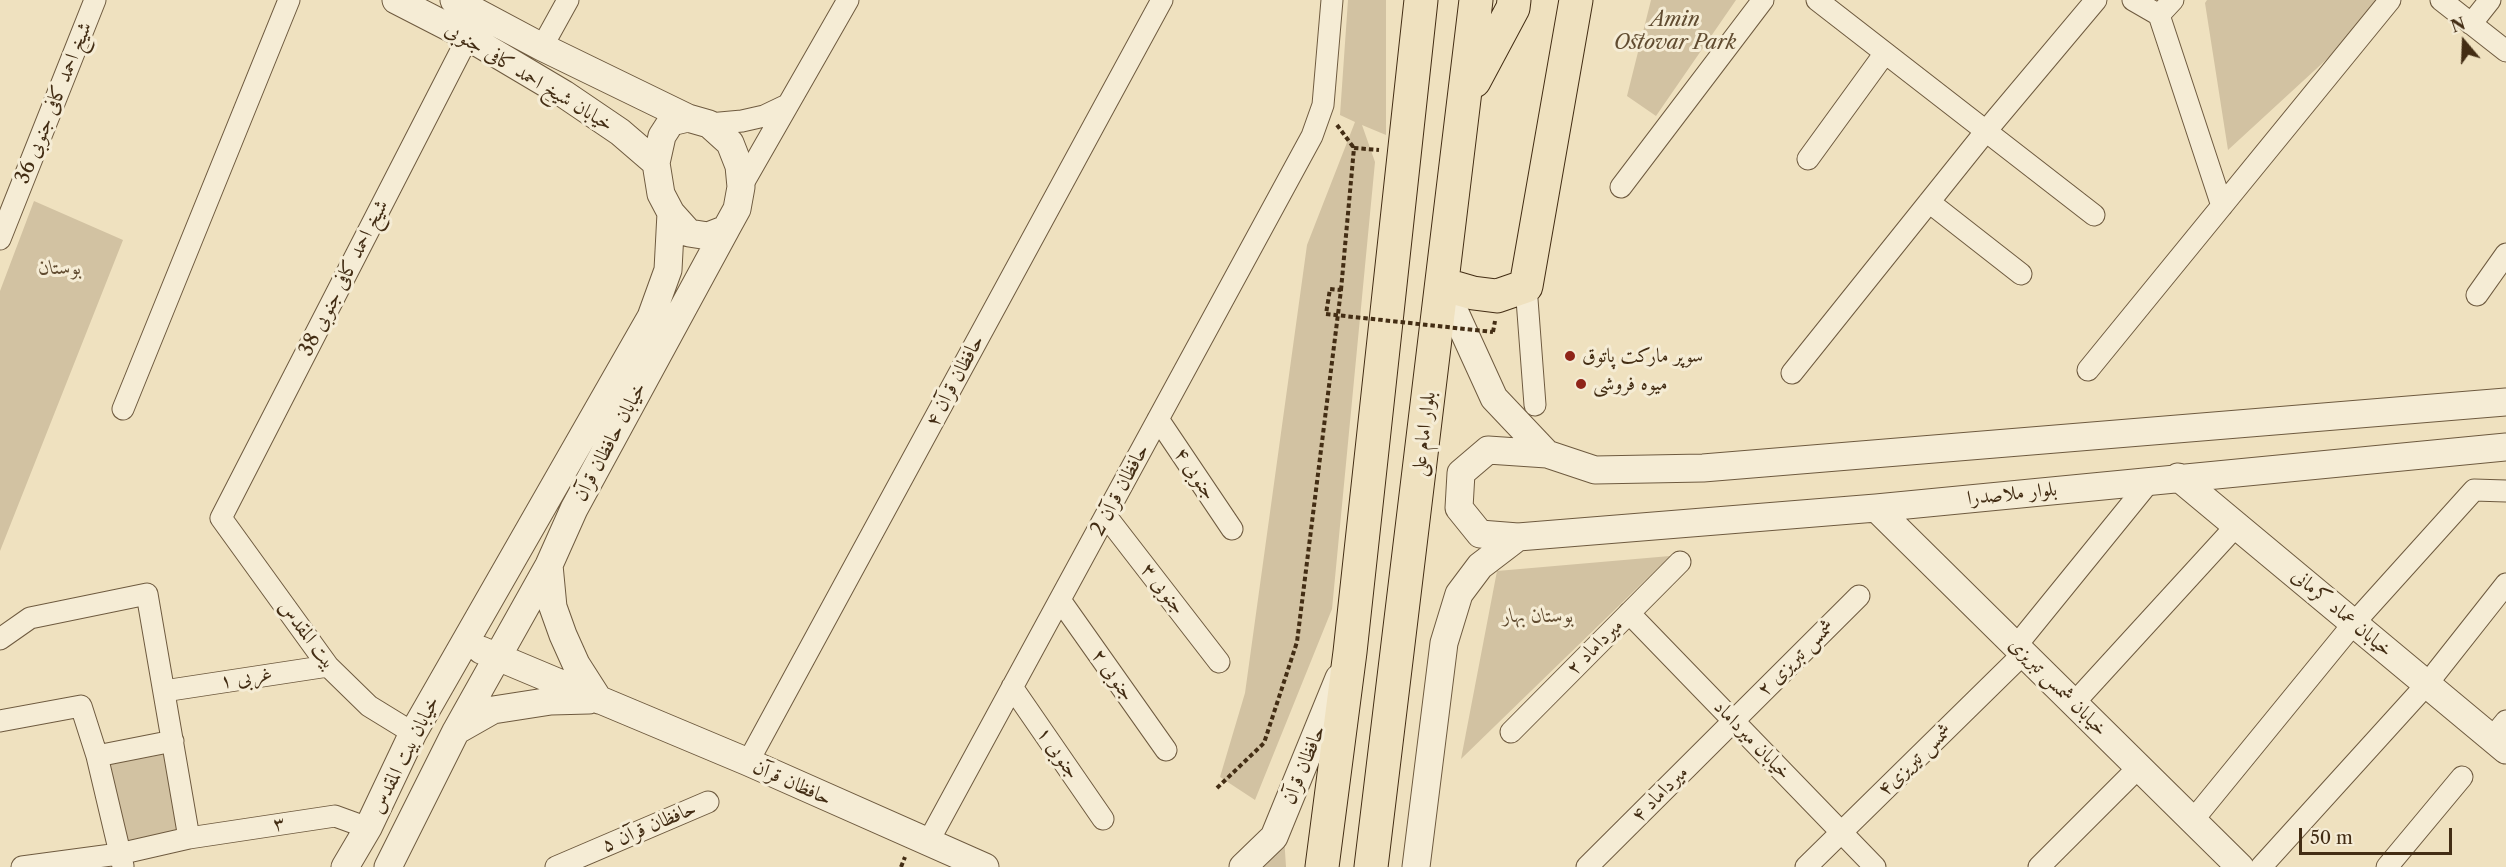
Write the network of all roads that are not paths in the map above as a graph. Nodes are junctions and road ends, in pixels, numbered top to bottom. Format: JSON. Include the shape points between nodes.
{"nodes":[{"id":1,"x":95,"y":0,"type":"edge"},
{"id":2,"x":289,"y":0,"type":"edge"},
{"id":3,"x":396,"y":0,"type":"edge"},
{"id":4,"x":454,"y":0,"type":"edge"},
{"id":5,"x":568,"y":0,"type":"edge"},
{"id":6,"x":848,"y":0,"type":"edge"},
{"id":7,"x":1162,"y":0,"type":"edge"},
{"id":8,"x":1332,"y":0,"type":"edge"},
{"id":9,"x":1421,"y":0,"type":"edge"},
{"id":10,"x":1476,"y":0,"type":"edge"},
{"id":11,"x":1514,"y":0,"type":"edge"},
{"id":12,"x":1576,"y":0,"type":"edge"},
{"id":13,"x":1763,"y":0,"type":"edge"},
{"id":14,"x":1817,"y":0,"type":"edge"},
{"id":15,"x":2096,"y":0,"type":"edge"},
{"id":16,"x":2133,"y":0,"type":"edge"},
{"id":17,"x":2390,"y":0,"type":"edge"},
{"id":18,"x":2441,"y":0,"type":"edge"},
{"id":19,"x":2490,"y":0,"type":"edge"},
{"id":20,"x":2166,"y":8,"type":"edge"},
{"id":21,"x":2471,"y":24,"type":"junction"},
{"id":22,"x":468,"y":37,"type":"junction"},
{"id":23,"x":542,"y":47,"type":"junction"},
{"id":24,"x":2506,"y":51,"type":"edge"},
{"id":25,"x":1885,"y":53,"type":"junction"},
{"id":26,"x":1464,"y":99,"type":"junction"},
{"id":27,"x":787,"y":105,"type":"junction"},
{"id":28,"x":698,"y":121,"type":"junction"},
{"id":29,"x":1986,"y":131,"type":"junction"},
{"id":30,"x":1808,"y":159,"type":"dead end"},
{"id":31,"x":656,"y":163,"type":"junction"},
{"id":32,"x":741,"y":187,"type":"junction"},
{"id":33,"x":1621,"y":187,"type":"dead end"},
{"id":34,"x":8,"y":197,"type":"edge"},
{"id":35,"x":1929,"y":202,"type":"junction"},
{"id":36,"x":2222,"y":206,"type":"junction"},
{"id":37,"x":671,"y":213,"type":"junction"},
{"id":38,"x":2094,"y":215,"type":"dead end"},
{"id":39,"x":726,"y":228,"type":"junction"},
{"id":40,"x":0,"y":239,"type":"edge"},
{"id":41,"x":2506,"y":254,"type":"edge"},
{"id":42,"x":2021,"y":274,"type":"dead end"},
{"id":43,"x":1442,"y":284,"type":"junction"},
{"id":44,"x":1526,"y":286,"type":"junction"},
{"id":45,"x":2476,"y":295,"type":"dead end"},
{"id":46,"x":2088,"y":370,"type":"dead end"},
{"id":47,"x":1792,"y":373,"type":"dead end"},
{"id":48,"x":2506,"y":402,"type":"edge"},
{"id":49,"x":1535,"y":405,"type":"dead end"},
{"id":50,"x":123,"y":409,"type":"dead end"},
{"id":51,"x":1158,"y":419,"type":"junction"},
{"id":52,"x":2506,"y":447,"type":"edge"},
{"id":53,"x":1547,"y":454,"type":"junction"},
{"id":54,"x":2178,"y":477,"type":"junction"},
{"id":55,"x":2150,"y":481,"type":"junction"},
{"id":56,"x":2506,"y":490,"type":"edge"},
{"id":57,"x":1876,"y":508,"type":"junction"},
{"id":58,"x":1106,"y":516,"type":"junction"},
{"id":59,"x":221,"y":518,"type":"joint"},
{"id":60,"x":2236,"y":526,"type":"junction"},
{"id":61,"x":1232,"y":528,"type":"dead end"},
{"id":62,"x":1518,"y":537,"type":"junction"},
{"id":63,"x":1680,"y":562,"type":"dead end"},
{"id":64,"x":549,"y":565,"type":"junction"},
{"id":65,"x":2506,"y":584,"type":"edge"},
{"id":66,"x":1858,"y":596,"type":"dead end"},
{"id":67,"x":1060,"y":600,"type":"junction"},
{"id":68,"x":1629,"y":613,"type":"junction"},
{"id":69,"x":2354,"y":623,"type":"junction"},
{"id":70,"x":1,"y":641,"type":"edge"},
{"id":71,"x":466,"y":643,"type":"junction"},
{"id":72,"x":2020,"y":650,"type":"junction"},
{"id":73,"x":1350,"y":652,"type":"junction"},
{"id":74,"x":497,"y":657,"type":"junction"},
{"id":75,"x":1220,"y":662,"type":"dead end"},
{"id":76,"x":328,"y":666,"type":"junction"},
{"id":77,"x":2427,"y":684,"type":"junction"},
{"id":78,"x":1012,"y":687,"type":"junction"},
{"id":79,"x":164,"y":691,"type":"junction"},
{"id":80,"x":599,"y":700,"type":"junction"},
{"id":81,"x":2074,"y":703,"type":"junction"},
{"id":82,"x":0,"y":721,"type":"edge"},
{"id":83,"x":1733,"y":721,"type":"junction"},
{"id":84,"x":456,"y":731,"type":"junction"},
{"id":85,"x":1511,"y":732,"type":"dead end"},
{"id":86,"x":413,"y":733,"type":"junction"},
{"id":87,"x":2501,"y":736,"type":"edge"},
{"id":88,"x":173,"y":741,"type":"junction"},
{"id":89,"x":1166,"y":750,"type":"dead end"},
{"id":90,"x":97,"y":756,"type":"junction"},
{"id":91,"x":748,"y":762,"type":"junction"},
{"id":92,"x":2139,"y":767,"type":"junction"},
{"id":93,"x":2462,"y":777,"type":"dead end"},
{"id":94,"x":708,"y":802,"type":"dead end"},
{"id":95,"x":1103,"y":819,"type":"dead end"},
{"id":96,"x":2193,"y":820,"type":"junction"},
{"id":97,"x":368,"y":828,"type":"junction"},
{"id":98,"x":1841,"y":832,"type":"junction"},
{"id":99,"x":189,"y":838,"type":"junction"},
{"id":100,"x":927,"y":844,"type":"junction"},
{"id":101,"x":121,"y":861,"type":"edge"},
{"id":102,"x":22,"y":867,"type":"edge"},
{"id":103,"x":345,"y":867,"type":"edge"},
{"id":104,"x":388,"y":867,"type":"edge"},
{"id":105,"x":556,"y":867,"type":"edge"},
{"id":106,"x":984,"y":867,"type":"edge"},
{"id":107,"x":1243,"y":867,"type":"edge"},
{"id":108,"x":1322,"y":867,"type":"edge"},
{"id":109,"x":1371,"y":867,"type":"edge"},
{"id":110,"x":1416,"y":867,"type":"edge"},
{"id":111,"x":1587,"y":867,"type":"edge"},
{"id":112,"x":1806,"y":867,"type":"edge"},
{"id":113,"x":1875,"y":867,"type":"edge"},
{"id":114,"x":2039,"y":867,"type":"edge"},
{"id":115,"x":2240,"y":867,"type":"edge"},
{"id":116,"x":2261,"y":867,"type":"edge"},
{"id":117,"x":2387,"y":867,"type":"edge"}],
"edges":[{"from":1,"to":34,"type":"street","name":"شیخ احمد کافی جنوبی 36"},
{"from":2,"to":50,"type":"street"},
{"from":3,"to":22,"type":"street","name":"خیابان شیخ احمد کافی جنوبی"},
{"from":4,"to":23,"type":"street","name":"خیابان شیخ احمد کافی جنوبی"},
{"from":5,"to":23,"type":"street"},
{"from":6,"to":27,"type":"street"},
{"from":7,"to":91,"type":"street","name":"حافظان قرآن ۴"},
{"from":8,"to":51,"type":"street","name":"حافظان قرآن 2","via":[[1323,105],[1312,136]]},
{"from":9,"to":73,"type":"highway"},
{"from":10,"to":26,"type":"highway","name":"بلوار امام علی"},
{"from":11,"to":26,"type":"highway"},
{"from":12,"to":44,"type":"highway"},
{"from":13,"to":33,"type":"street"},
{"from":14,"to":25,"type":"street"},
{"from":15,"to":29,"type":"street"},
{"from":16,"to":20,"type":"street"},
{"from":17,"to":36,"type":"street"},
{"from":18,"to":21,"type":"street"},
{"from":19,"to":21,"type":"street"},
{"from":20,"to":36,"type":"street"},
{"from":21,"to":24,"type":"street"},
{"from":22,"to":31,"type":"street","name":"خیابان شیخ احمد کافی جنوبی","via":[[564,94],[620,132]]},
{"from":22,"to":59,"type":"street","name":"شیخ احمد کافی جنوبی 38"},
{"from":23,"to":28,"type":"street","name":"خیابان شیخ احمد کافی جنوبی"},
{"from":25,"to":29,"type":"street"},
{"from":25,"to":30,"type":"street"},
{"from":26,"to":43,"type":"highway","name":"بلوار امام علی"},
{"from":27,"to":28,"type":"street","via":[[742,121]]},
{"from":27,"to":32,"type":"street"},
{"from":28,"to":31,"type":"street","via":[[671,122],[662,136]]},
{"from":28,"to":32,"type":"street","via":[[730,143],[739,166]]},
{"from":29,"to":35,"type":"street"},
{"from":29,"to":38,"type":"street"},
{"from":31,"to":37,"type":"street","via":[[661,194]]},
{"from":32,"to":39,"type":"street","via":[[737,209]]},
{"from":34,"to":40,"type":"street","name":"شیخ احمد کافی جنوبی 36"},
{"from":35,"to":42,"type":"street"},
{"from":35,"to":47,"type":"street"},
{"from":36,"to":46,"type":"street"},
{"from":37,"to":39,"type":"street","via":[[689,233],[708,236]]},
{"from":37,"to":71,"type":"street","name":"خیابان حافظان قرآن","via":[[668,270],[651,317]]},
{"from":39,"to":64,"type":"street","name":"خیابان حافظان قرآن","via":[[574,509]]},
{"from":41,"to":45,"type":"street"},
{"from":43,"to":44,"type":"highway","via":[[1497,296]]},
{"from":43,"to":53,"type":"street","via":[[1494,398]]},
{"from":43,"to":109,"type":"highway","name":"بلوار امام علی"},
{"from":44,"to":49,"type":"street"},
{"from":48,"to":53,"type":"street","via":[[1703,468],[1595,470]]},
{"from":51,"to":58,"type":"street","name":"حافظان قرآن 2"},
{"from":51,"to":61,"type":"street","name":"جنوبی ۴"},
{"from":52,"to":54,"type":"street","name":"بلوار ملاصدرا"},
{"from":53,"to":62,"type":"street","name":"بلوار ملاصدرا","via":[[1488,450],[1461,473],[1459,508],[1480,534]]},
{"from":54,"to":55,"type":"street","name":"بلوار ملاصدرا"},
{"from":54,"to":60,"type":"street","name":"خیابان عماد کرمانی"},
{"from":55,"to":57,"type":"street","name":"بلوار ملاصدرا"},
{"from":55,"to":72,"type":"street","name":"شمس تیریزی۴"},
{"from":56,"to":69,"type":"street","via":[[2474,490]]},
{"from":57,"to":62,"type":"street","name":"بلوار ملاصدرا"},
{"from":57,"to":72,"type":"street","name":"خیابان شمس تبریزی"},
{"from":58,"to":67,"type":"street","name":"حافظان قرآن 2"},
{"from":58,"to":75,"type":"street","name":"جنوبی ۳"},
{"from":59,"to":76,"type":"street","name":"بیت المقدس"},
{"from":60,"to":69,"type":"street","name":"خیابان عماد کرمانی"},
{"from":60,"to":81,"type":"street"},
{"from":62,"to":110,"type":"street","via":[[1479,566],[1459,594],[1450,623],[1444,643]]},
{"from":63,"to":68,"type":"street","name":"میرداماد ۲"},
{"from":64,"to":74,"type":"street","name":"خیابان حافظان قرآن"},
{"from":64,"to":80,"type":"street","via":[[553,607],[563,636]]},
{"from":65,"to":77,"type":"street"},
{"from":66,"to":83,"type":"street","name":"شمس تبریزی ۲"},
{"from":67,"to":78,"type":"street","name":"حافظان قرآن 2"},
{"from":67,"to":89,"type":"street","name":"جنوبی ۲"},
{"from":68,"to":83,"type":"street","name":"خیابان میرداماد"},
{"from":68,"to":85,"type":"street","name":"میرداماد ۲"},
{"from":69,"to":77,"type":"street","name":"خیابان عماد کرمانی"},
{"from":69,"to":96,"type":"street"},
{"from":70,"to":79,"type":"street","via":[[30,618],[147,594]]},
{"from":71,"to":74,"type":"street","name":"حافظان قرآن"},
{"from":71,"to":86,"type":"street","name":"خیابان بیت المقدس"},
{"from":72,"to":81,"type":"street","name":"خیابان شمس تبریزی"},
{"from":72,"to":98,"type":"street","name":"شمس تیریزی۴"},
{"from":73,"to":107,"type":"street","name":"حافظان قرآن","via":[[1274,837]]},
{"from":73,"to":108,"type":"highway"},
{"from":74,"to":80,"type":"street","name":"حافظان قرآن"},
{"from":74,"to":84,"type":"street","name":"خیابان بیت المقدس"},
{"from":76,"to":79,"type":"street","name":"۱ غربی"},
{"from":76,"to":86,"type":"street","name":"بیت المقدس","via":[[369,706]]},
{"from":77,"to":87,"type":"street","name":"خیابان عماد کرمانی"},
{"from":77,"to":116,"type":"street"},
{"from":78,"to":95,"type":"street","name":"جنوبی ۱"},
{"from":78,"to":100,"type":"street","name":"حافظان قرآن 2"},
{"from":79,"to":88,"type":"street"},
{"from":80,"to":84,"type":"street","name":"حافظان قرآن","via":[[551,701],[493,710]]},
{"from":80,"to":91,"type":"street","name":"حافظان قرآن"},
{"from":81,"to":92,"type":"street","name":"خیابان شمس تبریزی"},
{"from":82,"to":90,"type":"street","via":[[81,706]]},
{"from":83,"to":98,"type":"street","name":"خیابان میرداماد"},
{"from":83,"to":111,"type":"street","name":"میرداماد ۴"},
{"from":84,"to":104,"type":"street","name":"خیابان بیت المقدس"},
{"from":86,"to":97,"type":"street","name":"خیابان بیت المقدس"},
{"from":88,"to":90,"type":"street"},
{"from":88,"to":99,"type":"street"},
{"from":90,"to":101,"type":"street"},
{"from":91,"to":100,"type":"street","name":"حافظان قرآن"},
{"from":92,"to":96,"type":"street","name":"خیابان شمس تبریزی"},
{"from":92,"to":114,"type":"street"},
{"from":93,"to":117,"type":"street"},
{"from":94,"to":105,"type":"street","name":"حافظان قرآن ۵"},
{"from":96,"to":115,"type":"street","name":"خیابان شمس تبریزی"},
{"from":97,"to":99,"type":"street","name":"۳","via":[[335,816]]},
{"from":97,"to":103,"type":"street","name":"خیابان بیت المقدس"},
{"from":98,"to":112,"type":"street","name":"شمس تیریزی۴"},
{"from":98,"to":113,"type":"street","name":"خیابان میرداماد"},
{"from":99,"to":101,"type":"street","name":"۳"},
{"from":100,"to":106,"type":"street","name":"حافظان قرآن"},
{"from":101,"to":102,"type":"street","name":"۳"}]}
